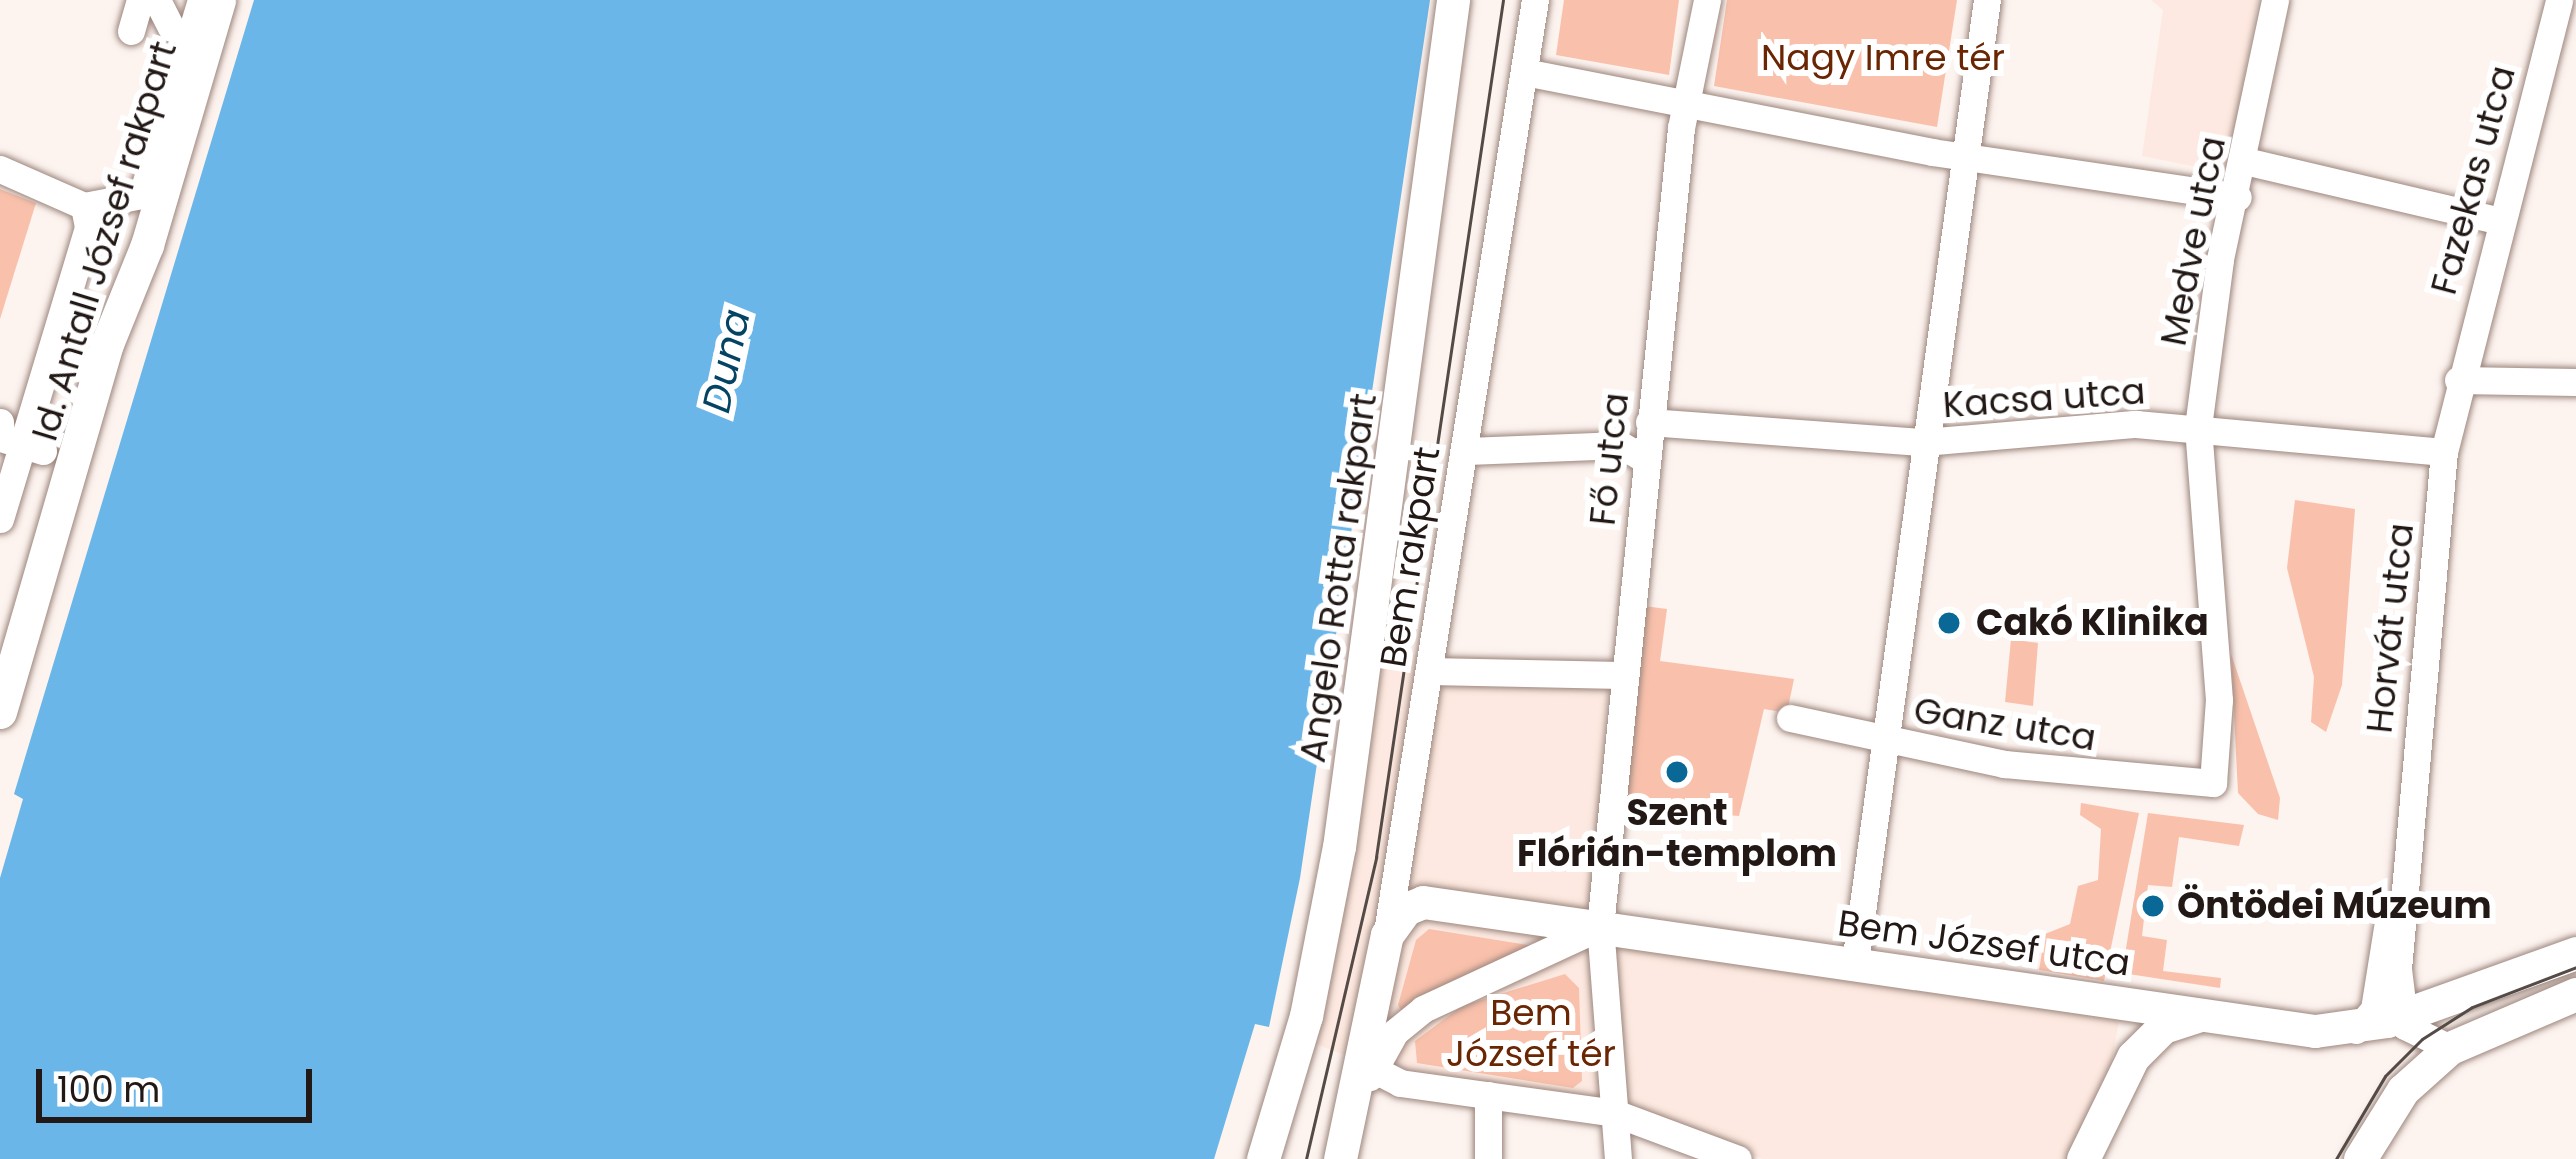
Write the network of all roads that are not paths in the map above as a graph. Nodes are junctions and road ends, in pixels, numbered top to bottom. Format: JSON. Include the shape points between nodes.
{"nodes":[{"id":1,"x":140,"y":0,"type":"edge"},
{"id":2,"x":220,"y":0,"type":"edge"},
{"id":3,"x":1453,"y":0,"type":"edge"},
{"id":4,"x":1535,"y":0,"type":"edge"},
{"id":5,"x":1707,"y":0,"type":"edge"},
{"id":6,"x":1987,"y":0,"type":"edge"},
{"id":7,"x":2275,"y":0,"type":"edge"},
{"id":8,"x":2559,"y":0,"type":"edge"},
{"id":9,"x":178,"y":1,"type":"edge"},
{"id":10,"x":130,"y":31,"type":"dead end"},
{"id":11,"x":1525,"y":72,"type":"junction"},
{"id":12,"x":1685,"y":104,"type":"junction"},
{"id":13,"x":1960,"y":157,"type":"junction"},
{"id":14,"x":2245,"y":160,"type":"junction"},
{"id":15,"x":0,"y":169,"type":"edge"},
{"id":16,"x":2238,"y":197,"type":"junction"},
{"id":17,"x":84,"y":206,"type":"junction"},
{"id":18,"x":2500,"y":221,"type":"junction"},
{"id":19,"x":2458,"y":380,"type":"junction"},
{"id":20,"x":2576,"y":382,"type":"edge"},
{"id":21,"x":0,"y":422,"type":"edge"},
{"id":22,"x":1648,"y":422,"type":"junction"},
{"id":23,"x":2198,"y":427,"type":"junction"},
{"id":24,"x":1924,"y":442,"type":"junction"},
{"id":25,"x":33,"y":447,"type":"junction"},
{"id":26,"x":1467,"y":451,"type":"junction"},
{"id":27,"x":2444,"y":452,"type":"junction"},
{"id":28,"x":1644,"y":459,"type":"junction"},
{"id":29,"x":0,"y":519,"type":"edge"},
{"id":30,"x":1431,"y":671,"type":"junction"},
{"id":31,"x":1620,"y":675,"type":"junction"},
{"id":32,"x":0,"y":712,"type":"edge"},
{"id":33,"x":1790,"y":718,"type":"dead end"},
{"id":34,"x":1886,"y":742,"type":"junction"},
{"id":35,"x":2212,"y":783,"type":"joint"},
{"id":36,"x":2403,"y":885,"type":"junction"},
{"id":37,"x":1600,"y":927,"type":"junction"},
{"id":38,"x":1387,"y":935,"type":"junction"},
{"id":39,"x":2576,"y":953,"type":"edge"},
{"id":40,"x":1855,"y":963,"type":"junction"},
{"id":41,"x":2576,"y":994,"type":"edge"},
{"id":42,"x":2200,"y":1015,"type":"junction"},
{"id":43,"x":2401,"y":1016,"type":"junction"},
{"id":44,"x":1368,"y":1026,"type":"junction"},
{"id":45,"x":2356,"y":1030,"type":"junction"},
{"id":46,"x":2450,"y":1048,"type":"junction"},
{"id":47,"x":1373,"y":1069,"type":"junction"},
{"id":48,"x":1488,"y":1095,"type":"junction"},
{"id":49,"x":1615,"y":1113,"type":"junction"},
{"id":50,"x":1349,"y":1123,"type":"junction"},
{"id":51,"x":1264,"y":1159,"type":"edge"},
{"id":52,"x":1340,"y":1159,"type":"edge"},
{"id":53,"x":1488,"y":1159,"type":"edge"},
{"id":54,"x":1618,"y":1159,"type":"edge"},
{"id":55,"x":1738,"y":1159,"type":"edge"},
{"id":56,"x":2083,"y":1159,"type":"edge"},
{"id":57,"x":2360,"y":1159,"type":"edge"}],
"edges":[{"from":1,"to":10,"type":"street"},
{"from":2,"to":32,"type":"main road","name":"Id. Antall József rakpart","via":[[147,245],[107,344]]},
{"from":3,"to":51,"type":"main road","name":"Angelo Rotta rakpart","via":[[1339,848],[1306,1016]]},
{"from":4,"to":11,"type":"street","name":"Bem rakpart"},
{"from":5,"to":12,"type":"street","name":"Fő utca"},
{"from":6,"to":13,"type":"street"},
{"from":7,"to":14,"type":"street","name":"Medve utca"},
{"from":8,"to":18,"type":"street","name":"Fazekas utca"},
{"from":9,"to":17,"type":"street","name":"Id. Antall József rakpart","via":[[142,195]]},
{"from":11,"to":12,"type":"street"},
{"from":11,"to":26,"type":"street","name":"Bem rakpart"},
{"from":12,"to":13,"type":"street"},
{"from":12,"to":22,"type":"street","name":"Fő utca"},
{"from":13,"to":16,"type":"street"},
{"from":13,"to":24,"type":"street"},
{"from":14,"to":16,"type":"street","name":"Medve utca"},
{"from":14,"to":18,"type":"street"},
{"from":15,"to":17,"type":"street"},
{"from":16,"to":23,"type":"street","name":"Medve utca","via":[[2220,259]]},
{"from":17,"to":25,"type":"street","via":[[88,226]]},
{"from":18,"to":19,"type":"street","name":"Fazekas utca"},
{"from":19,"to":20,"type":"street"},
{"from":19,"to":27,"type":"street","name":"Horvát utca"},
{"from":21,"to":25,"type":"street","via":[[1,438]]},
{"from":22,"to":24,"type":"street","name":"Kacsa utca"},
{"from":22,"to":28,"type":"street","name":"Fő utca"},
{"from":23,"to":24,"type":"street","name":"Kacsa utca","via":[[2136,424]]},
{"from":23,"to":27,"type":"street","name":"Kacsa utca"},
{"from":23,"to":35,"type":"street","name":"Medve utca","via":[[2219,700]]},
{"from":24,"to":34,"type":"street"},
{"from":25,"to":29,"type":"street"},
{"from":26,"to":28,"type":"street","via":[[1621,445]]},
{"from":26,"to":30,"type":"street","name":"Bem rakpart"},
{"from":27,"to":36,"type":"street","name":"Horvát utca"},
{"from":28,"to":31,"type":"street","name":"Fő utca"},
{"from":30,"to":31,"type":"street"},
{"from":30,"to":38,"type":"street","name":"Bem rakpart"},
{"from":31,"to":37,"type":"street","name":"Fő utca"},
{"from":33,"to":34,"type":"street","name":"Ganz utca"},
{"from":34,"to":35,"type":"street","name":"Ganz utca","via":[[2004,764]]},
{"from":34,"to":40,"type":"street"},
{"from":36,"to":43,"type":"street","name":"Horvát utca"},
{"from":36,"to":45,"type":"street","name":"Horvát utca","via":[[2374,1009]]},
{"from":37,"to":38,"type":"main road","via":[[1423,902],[1406,909]]},
{"from":37,"to":40,"type":"main road","name":"Bem József utca"},
{"from":37,"to":47,"type":"street","via":[[1423,1009],[1395,1032]]},
{"from":37,"to":49,"type":"street"},
{"from":38,"to":44,"type":"main road","name":"Bem rakpart"},
{"from":39,"to":43,"type":"main road"},
{"from":40,"to":42,"type":"main road","name":"Bem József utca"},
{"from":41,"to":46,"type":"main road"},
{"from":42,"to":45,"type":"main road","name":"Bem József utca"},
{"from":42,"to":56,"type":"main road","via":[[2163,1027],[2133,1057]]},
{"from":43,"to":45,"type":"main road"},
{"from":43,"to":46,"type":"street","via":[[2414,1034]]},
{"from":44,"to":47,"type":"street"},
{"from":44,"to":50,"type":"main road","name":"Bem rakpart"},
{"from":46,"to":57,"type":"main road","via":[[2403,1090]]},
{"from":47,"to":48,"type":"street","via":[[1400,1083]]},
{"from":47,"to":50,"type":"street","name":"Bem rakpart"},
{"from":48,"to":49,"type":"street"},
{"from":48,"to":53,"type":"street"},
{"from":49,"to":54,"type":"street"},
{"from":49,"to":55,"type":"street"},
{"from":50,"to":52,"type":"main road","name":"Bem rakpart"}]}
